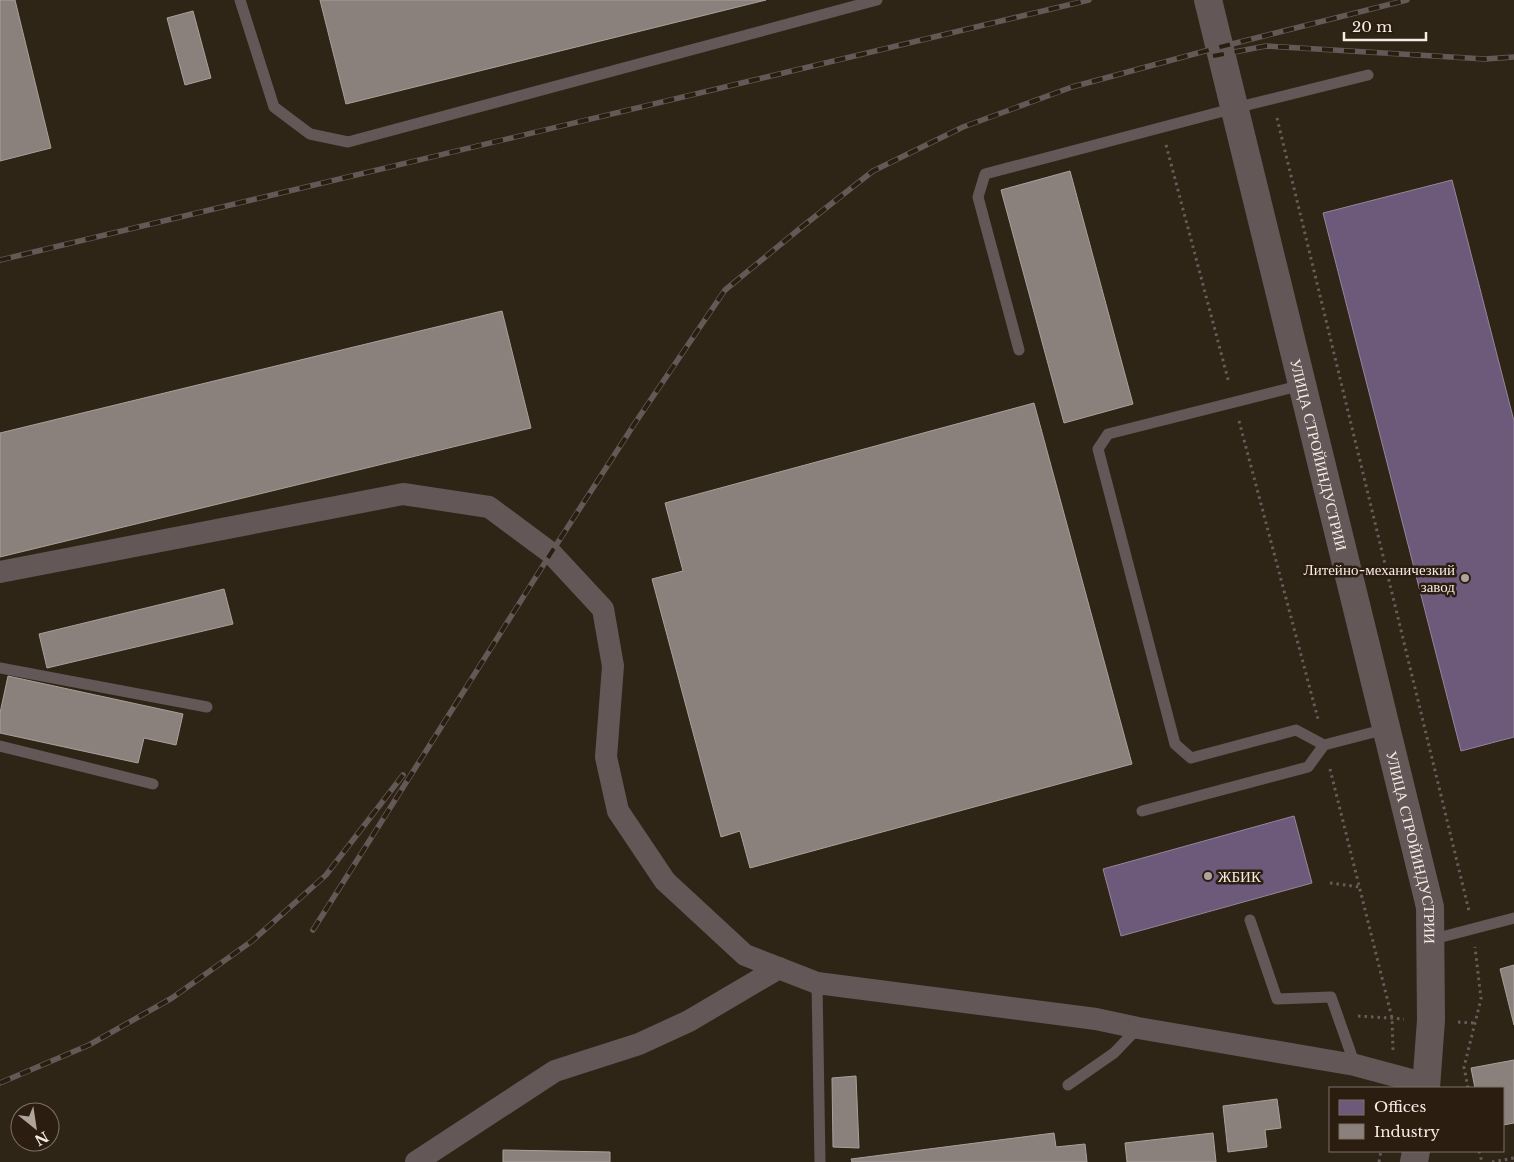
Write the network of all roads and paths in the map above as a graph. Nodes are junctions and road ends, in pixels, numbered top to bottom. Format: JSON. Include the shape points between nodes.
{"nodes":[{"id":1,"x":240,"y":0,"type":"edge"},
{"id":2,"x":877,"y":0,"type":"edge"},
{"id":3,"x":1208,"y":0,"type":"edge"},
{"id":4,"x":1368,"y":75,"type":"dead end"},
{"id":5,"x":1272,"y":98,"type":"junction"},
{"id":6,"x":1235,"y":108,"type":"junction"},
{"id":7,"x":1164,"y":137,"type":"dead end"},
{"id":8,"x":1019,"y":350,"type":"dead end"},
{"id":9,"x":1302,"y":385,"type":"junction"},
{"id":10,"x":1234,"y":402,"type":"junction"},
{"id":11,"x":0,"y":572,"type":"edge"},
{"id":12,"x":0,"y":668,"type":"edge"},
{"id":13,"x":207,"y":707,"type":"dead end"},
{"id":14,"x":1386,"y":729,"type":"junction"},
{"id":15,"x":1324,"y":745,"type":"junction"},
{"id":16,"x":0,"y":746,"type":"edge"},
{"id":17,"x":153,"y":784,"type":"dead end"},
{"id":18,"x":1142,"y":812,"type":"dead end"},
{"id":19,"x":1330,"y":883,"type":"dead end"},
{"id":20,"x":1360,"y":886,"type":"junction"},
{"id":21,"x":1514,"y":918,"type":"edge"},
{"id":22,"x":1250,"y":920,"type":"dead end"},
{"id":23,"x":1473,"y":928,"type":"junction"},
{"id":24,"x":1430,"y":940,"type":"junction"},
{"id":25,"x":779,"y":968,"type":"junction"},
{"id":26,"x":817,"y":984,"type":"junction"},
{"id":27,"x":1138,"y":1028,"type":"junction"},
{"id":28,"x":1355,"y":1065,"type":"junction"},
{"id":29,"x":1394,"y":1076,"type":"junction"},
{"id":30,"x":1068,"y":1085,"type":"dead end"},
{"id":31,"x":1426,"y":1086,"type":"edge"},
{"id":32,"x":1468,"y":1087,"type":"edge"},
{"id":33,"x":1514,"y":1158,"type":"edge"},
{"id":34,"x":416,"y":1162,"type":"edge"},
{"id":35,"x":820,"y":1162,"type":"edge"},
{"id":36,"x":1492,"y":1162,"type":"edge"}],
"edges":[{"from":1,"to":2,"type":"lane","via":[[274,107],[310,134],[348,142]]},
{"from":3,"to":6,"type":"street","name":"УЛИЦА СТРОЙИНДУСТРИИ"},
{"from":4,"to":5,"type":"lane"},
{"from":5,"to":6,"type":"lane"},
{"from":5,"to":23,"type":"path"},
{"from":6,"to":8,"type":"lane","via":[[985,174],[978,197]]},
{"from":6,"to":9,"type":"street","name":"УЛИЦА СТРОЙИНДУСТРИИ"},
{"from":7,"to":10,"type":"path"},
{"from":9,"to":10,"type":"lane"},
{"from":9,"to":14,"type":"street","name":"УЛИЦА СТРОЙИНДУСТРИИ"},
{"from":10,"to":15,"type":"path"},
{"from":10,"to":15,"type":"lane","via":[[1108,434],[1098,449],[1175,744],[1191,758],[1296,730]]},
{"from":11,"to":25,"type":"street","via":[[403,494],[489,507],[551,553],[603,608],[613,666],[606,757],[618,811],[665,880],[745,955]]},
{"from":12,"to":13,"type":"lane"},
{"from":14,"to":15,"type":"lane"},
{"from":14,"to":24,"type":"street","name":"УЛИЦА СТРОЙИНДУСТРИИ","via":[[1430,907]]},
{"from":15,"to":18,"type":"lane","via":[[1308,767]]},
{"from":15,"to":20,"type":"path"},
{"from":16,"to":17,"type":"lane"},
{"from":19,"to":20,"type":"path"},
{"from":20,"to":29,"type":"path","via":[[1392,1018]]},
{"from":21,"to":23,"type":"lane"},
{"from":22,"to":28,"type":"lane","via":[[1277,999],[1331,997]]},
{"from":23,"to":24,"type":"lane"},
{"from":23,"to":32,"type":"path","via":[[1481,999],[1464,1067]]},
{"from":24,"to":31,"type":"street","name":"УЛИЦА СТРОЙИНДУСТРИИ","via":[[1431,1020]]},
{"from":25,"to":26,"type":"street"},
{"from":25,"to":34,"type":"street","via":[[688,1021],[639,1044],[554,1071]]},
{"from":26,"to":27,"type":"street","via":[[1096,1019]]},
{"from":26,"to":35,"type":"lane"},
{"from":27,"to":28,"type":"street"},
{"from":27,"to":30,"type":"lane","via":[[1114,1053]]},
{"from":28,"to":29,"type":"street"},
{"from":29,"to":31,"type":"street"},
{"from":33,"to":36,"type":"path"}]}
